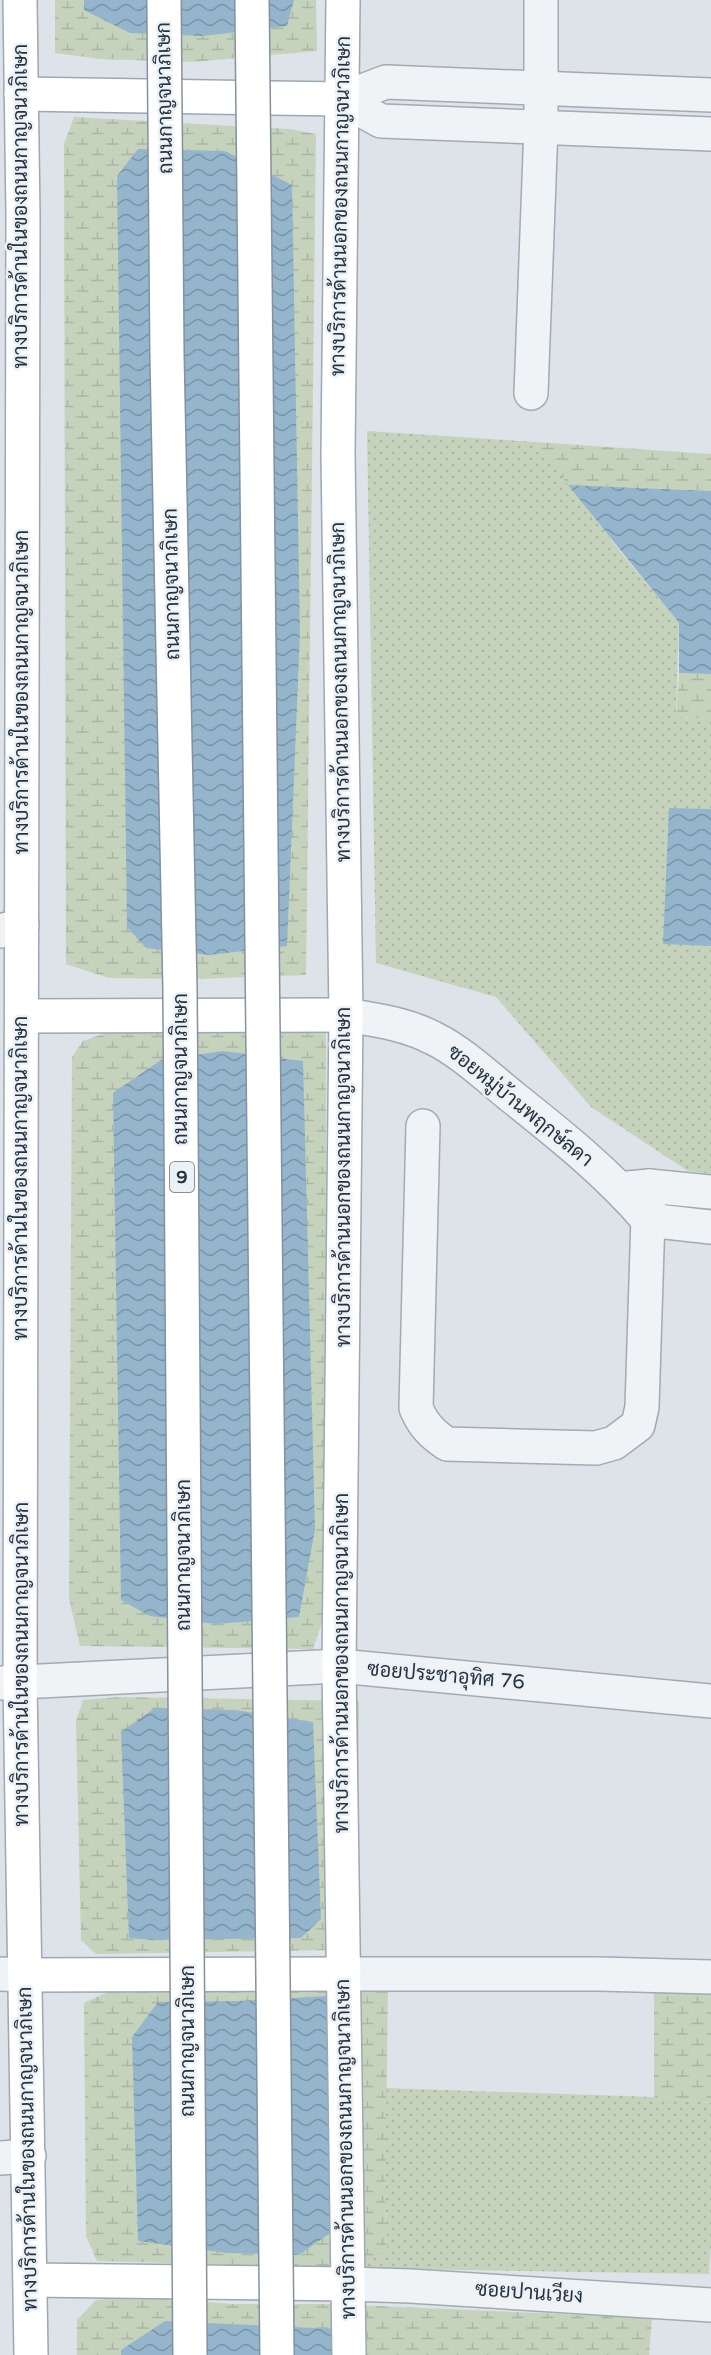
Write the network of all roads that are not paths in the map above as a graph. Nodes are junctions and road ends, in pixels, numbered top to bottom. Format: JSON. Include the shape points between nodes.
{"nodes":[{"id":1,"x":20,"y":0,"type":"edge"},
{"id":2,"x":164,"y":0,"type":"edge"},
{"id":3,"x":252,"y":0,"type":"edge"},
{"id":4,"x":343,"y":0,"type":"edge"},
{"id":5,"x":542,"y":0,"type":"edge"},
{"id":6,"x":541,"y":88,"type":"junction"},
{"id":7,"x":21,"y":94,"type":"junction"},
{"id":8,"x":711,"y":95,"type":"edge"},
{"id":9,"x":341,"y":99,"type":"junction"},
{"id":10,"x":711,"y":104,"type":"edge"},
{"id":11,"x":541,"y":127,"type":"junction"},
{"id":12,"x":711,"y":127,"type":"edge"},
{"id":13,"x":711,"y":134,"type":"edge"},
{"id":14,"x":531,"y":393,"type":"dead end"},
{"id":15,"x":11,"y":928,"type":"edge"},
{"id":16,"x":346,"y":1015,"type":"junction"},
{"id":17,"x":22,"y":1016,"type":"junction"},
{"id":18,"x":423,"y":1126,"type":"dead end"},
{"id":19,"x":635,"y":1187,"type":"junction"},
{"id":20,"x":711,"y":1192,"type":"edge"},
{"id":21,"x":11,"y":1219,"type":"edge"},
{"id":22,"x":648,"y":1220,"type":"junction"},
{"id":23,"x":711,"y":1227,"type":"edge"},
{"id":24,"x":339,"y":1666,"type":"junction"},
{"id":25,"x":10,"y":1683,"type":"edge"},
{"id":26,"x":711,"y":1701,"type":"edge"},
{"id":27,"x":13,"y":1974,"type":"edge"},
{"id":28,"x":344,"y":1974,"type":"junction"},
{"id":29,"x":711,"y":1977,"type":"edge"},
{"id":30,"x":14,"y":2157,"type":"edge"},
{"id":31,"x":31,"y":2280,"type":"junction"},
{"id":32,"x":348,"y":2284,"type":"junction"},
{"id":33,"x":711,"y":2305,"type":"edge"},
{"id":34,"x":31,"y":2355,"type":"edge"},
{"id":35,"x":190,"y":2355,"type":"edge"},
{"id":36,"x":277,"y":2355,"type":"edge"},
{"id":37,"x":349,"y":2355,"type":"edge"}],
"edges":[{"from":1,"to":7,"type":"main road","name":"ทางบริการด้านในของถนนกาญจนาภิเษก"},
{"from":2,"to":35,"type":"main road","name":"ถนนกาญจนาภิเษก","number":"9","bridge":true,"via":[[180,990]]},
{"from":3,"to":36,"type":"main road","bridge":true},
{"from":4,"to":9,"type":"main road","name":"ทางบริการด้านนอกของถนนกาญจนาภิเษก"},
{"from":5,"to":6,"type":"street"},
{"from":6,"to":8,"type":"street"},
{"from":6,"to":9,"type":"street","via":[[386,82]]},
{"from":6,"to":11,"type":"street"},
{"from":7,"to":9,"type":"main road"},
{"from":7,"to":15,"type":"main road","name":"ทางบริการด้านในของถนนกาญจนาภิเษก","via":[[23,216]]},
{"from":9,"to":11,"type":"street","via":[[381,121]]},
{"from":9,"to":16,"type":"main road","name":"ทางบริการด้านนอกของถนนกาญจนาภิเษก","via":[[338,465]]},
{"from":10,"to":12,"type":"street"},
{"from":11,"to":13,"type":"street"},
{"from":11,"to":14,"type":"street"},
{"from":15,"to":17,"type":"main road","name":"ทางบริการด้านในของถนนกาญจนาภิเษก"},
{"from":16,"to":17,"type":"main road"},
{"from":16,"to":19,"type":"street","name":"ซอยหมู่บ้านพฤกษ์ลดา","via":[[400,1024],[434,1038]]},
{"from":16,"to":24,"type":"main road","name":"ทางบริการด้านนอกของถนนกาญจนาภิเษก"},
{"from":17,"to":21,"type":"main road","name":"ทางบริการด้านในของถนนกาญจนาภิเษก"},
{"from":18,"to":22,"type":"street","via":[[416,1408],[422,1423],[447,1444],[596,1448],[614,1443],[638,1425],[642,1407]]},
{"from":19,"to":20,"type":"street"},
{"from":19,"to":22,"type":"street","name":"ซอยหมู่บ้านพฤกษ์ลดา"},
{"from":21,"to":25,"type":"main road","name":"ทางบริการด้านในของถนนกาญจนาภิเษก"},
{"from":22,"to":23,"type":"street"},
{"from":24,"to":25,"type":"street","name":"ซอยประชาอุทิศ 76"},
{"from":24,"to":26,"type":"street","name":"ซอยประชาอุทิศ 76"},
{"from":24,"to":28,"type":"main road","name":"ทางบริการด้านนอกของถนนกาญจนาภิเษก"},
{"from":25,"to":27,"type":"main road","name":"ทางบริการด้านในของถนนกาญจนาภิเษก"},
{"from":27,"to":28,"type":"main road"},
{"from":27,"to":30,"type":"main road","name":"ทางบริการด้านในของถนนกาญจนาภิเษก"},
{"from":28,"to":29,"type":"street"},
{"from":28,"to":32,"type":"main road","name":"ทางบริการด้านนอกของถนนกาญจนาภิเษก"},
{"from":30,"to":31,"type":"main road","name":"ทางบริการด้านในของถนนกาญจนาภิเษก"},
{"from":31,"to":32,"type":"main road"},
{"from":31,"to":34,"type":"main road","name":"ทางบริการด้านในของถนนกาญจนาภิเษก"},
{"from":32,"to":33,"type":"street","name":"ซอยปานเวียง"},
{"from":32,"to":37,"type":"main road","name":"ทางบริการด้านนอกของถนนกาญจนาภิเษก"}]}
